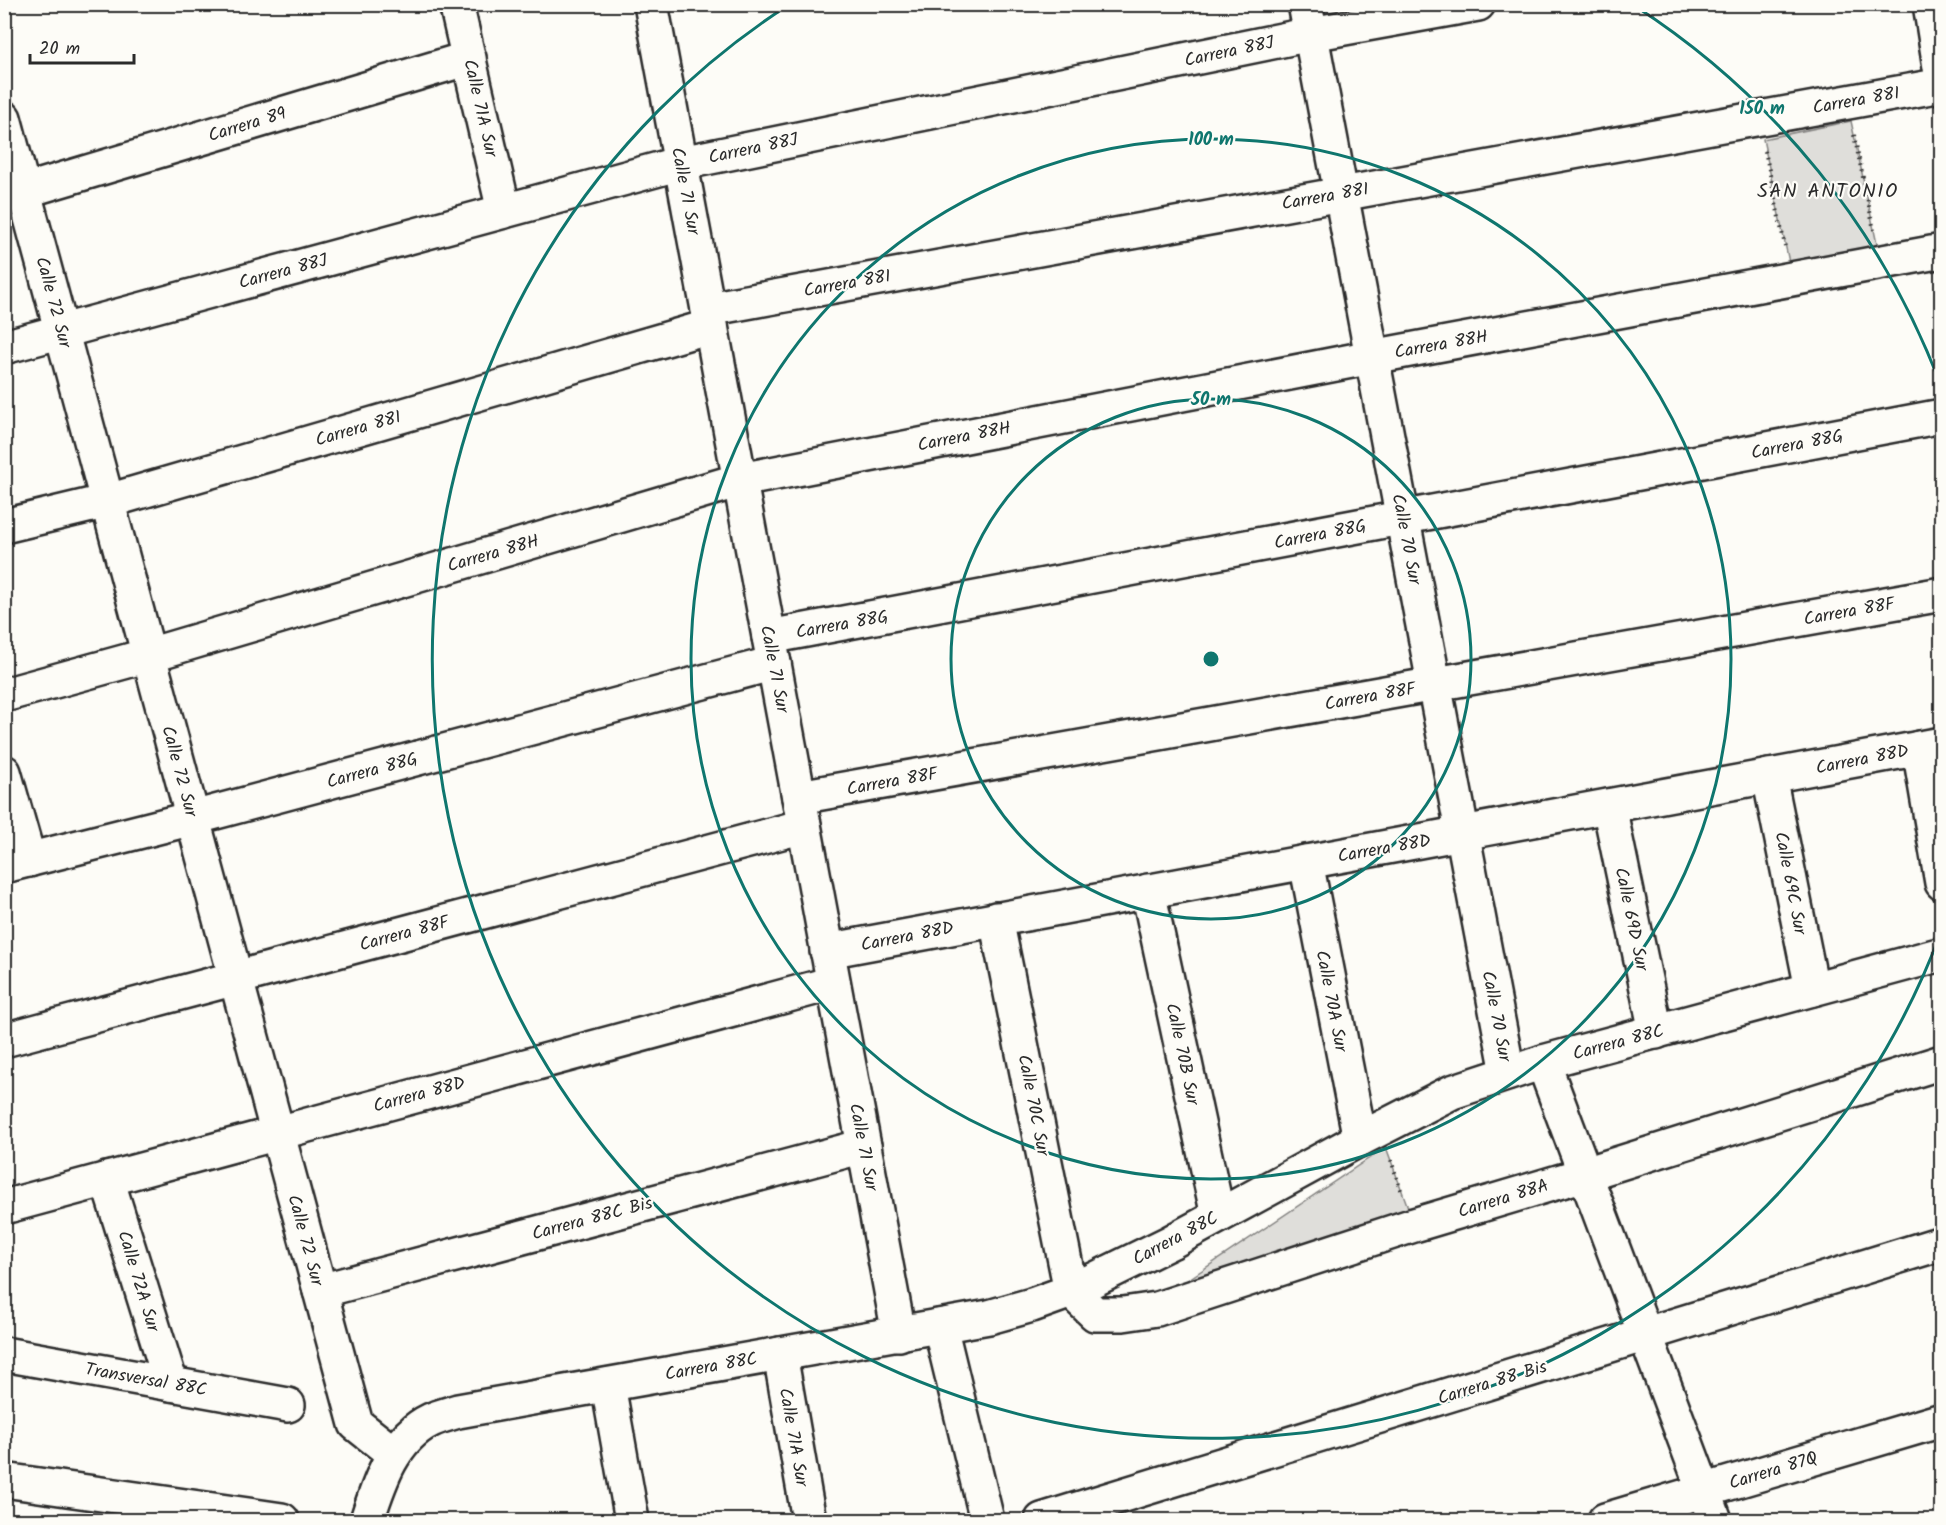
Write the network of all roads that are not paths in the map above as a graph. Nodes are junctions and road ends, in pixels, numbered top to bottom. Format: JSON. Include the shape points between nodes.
{"nodes":[{"id":1,"x":456,"y":4,"type":"edge"},
{"id":2,"x":651,"y":4,"type":"edge"},
{"id":3,"x":1478,"y":4,"type":"edge"},
{"id":4,"x":1930,"y":4,"type":"edge"},
{"id":5,"x":1308,"y":19,"type":"edge"},
{"id":6,"x":469,"y":58,"type":"junction"},
{"id":7,"x":1941,"y":82,"type":"edge"},
{"id":8,"x":4,"y":118,"type":"edge"},
{"id":9,"x":681,"y":163,"type":"junction"},
{"id":10,"x":24,"y":191,"type":"junction"},
{"id":11,"x":1341,"y":194,"type":"junction"},
{"id":12,"x":504,"y":211,"type":"junction"},
{"id":13,"x":1941,"y":251,"type":"edge"},
{"id":14,"x":710,"y":317,"type":"junction"},
{"id":15,"x":62,"y":331,"type":"junction"},
{"id":16,"x":4,"y":347,"type":"edge"},
{"id":17,"x":1372,"y":357,"type":"junction"},
{"id":18,"x":1941,"y":416,"type":"edge"},
{"id":19,"x":740,"y":480,"type":"junction"},
{"id":20,"x":108,"y":501,"type":"junction"},
{"id":21,"x":1403,"y":518,"type":"junction"},
{"id":22,"x":4,"y":526,"type":"edge"},
{"id":23,"x":1941,"y":594,"type":"edge"},
{"id":24,"x":771,"y":650,"type":"junction"},
{"id":25,"x":149,"y":655,"type":"junction"},
{"id":26,"x":1434,"y":684,"type":"junction"},
{"id":27,"x":4,"y":695,"type":"edge"},
{"id":28,"x":1930,"y":746,"type":"edge"},
{"id":29,"x":4,"y":772,"type":"edge"},
{"id":30,"x":1769,"y":776,"type":"junction"},
{"id":31,"x":1609,"y":806,"type":"junction"},
{"id":32,"x":801,"y":812,"type":"junction"},
{"id":33,"x":192,"y":818,"type":"junction"},
{"id":34,"x":1463,"y":833,"type":"junction"},
{"id":35,"x":1306,"y":862,"type":"junction"},
{"id":36,"x":17,"y":863,"type":"edge"},
{"id":37,"x":1941,"y":883,"type":"edge"},
{"id":38,"x":1148,"y":891,"type":"junction"},
{"id":39,"x":996,"y":920,"type":"junction"},
{"id":40,"x":827,"y":951,"type":"junction"},
{"id":41,"x":1941,"y":954,"type":"edge"},
{"id":42,"x":236,"y":978,"type":"junction"},
{"id":43,"x":833,"y":983,"type":"junction"},
{"id":44,"x":1812,"y":990,"type":"junction"},
{"id":45,"x":1656,"y":1032,"type":"junction"},
{"id":46,"x":4,"y":1040,"type":"edge"},
{"id":47,"x":1543,"y":1062,"type":"junction"},
{"id":48,"x":1941,"y":1062,"type":"edge"},
{"id":49,"x":1508,"y":1073,"type":"junction"},
{"id":50,"x":277,"y":1132,"type":"junction"},
{"id":51,"x":1370,"y":1134,"type":"junction"},
{"id":52,"x":864,"y":1146,"type":"junction"},
{"id":53,"x":1585,"y":1174,"type":"junction"},
{"id":54,"x":107,"y":1179,"type":"junction"},
{"id":55,"x":4,"y":1207,"type":"edge"},
{"id":56,"x":1218,"y":1216,"type":"junction"},
{"id":57,"x":1941,"y":1243,"type":"edge"},
{"id":58,"x":320,"y":1291,"type":"junction"},
{"id":59,"x":1071,"y":1291,"type":"junction"},
{"id":60,"x":940,"y":1326,"type":"junction"},
{"id":61,"x":899,"y":1334,"type":"junction"},
{"id":62,"x":1645,"y":1334,"type":"junction"},
{"id":63,"x":6,"y":1350,"type":"edge"},
{"id":64,"x":780,"y":1354,"type":"junction"},
{"id":65,"x":171,"y":1384,"type":"junction"},
{"id":66,"x":608,"y":1385,"type":"junction"},
{"id":67,"x":288,"y":1405,"type":"dead end"},
{"id":68,"x":1941,"y":1420,"type":"edge"},
{"id":69,"x":394,"y":1454,"type":"junction"},
{"id":70,"x":4,"y":1480,"type":"edge"},
{"id":71,"x":1709,"y":1506,"type":"edge"},
{"id":72,"x":282,"y":1521,"type":"edge"},
{"id":73,"x":367,"y":1521,"type":"edge"},
{"id":74,"x":632,"y":1521,"type":"edge"},
{"id":75,"x":809,"y":1521,"type":"edge"},
{"id":76,"x":987,"y":1521,"type":"edge"},
{"id":77,"x":1042,"y":1521,"type":"edge"},
{"id":78,"x":1605,"y":1521,"type":"edge"}],
"edges":[{"from":1,"to":6,"type":"street","name":"Calle 71A Sur"},
{"from":2,"to":9,"type":"street","name":"Calle 71 Sur"},
{"from":3,"to":5,"type":"street","name":"Carrera 88J"},
{"from":4,"to":7,"type":"street"},
{"from":5,"to":9,"type":"street","name":"Carrera 88J"},
{"from":5,"to":11,"type":"street","name":"Calle 70 Sur"},
{"from":6,"to":10,"type":"street","name":"Carrera 89"},
{"from":6,"to":12,"type":"street","name":"Calle 71A Sur"},
{"from":7,"to":11,"type":"street","name":"Carrera 88I"},
{"from":8,"to":10,"type":"street","name":"Calle 72 Sur"},
{"from":9,"to":12,"type":"street","name":"Carrera 88J"},
{"from":9,"to":14,"type":"street","name":"Calle 71 Sur"},
{"from":10,"to":15,"type":"street","name":"Calle 72 Sur"},
{"from":11,"to":14,"type":"street","name":"Carrera 88I"},
{"from":11,"to":17,"type":"street","name":"Calle 70 Sur"},
{"from":12,"to":15,"type":"street","name":"Carrera 88J"},
{"from":13,"to":17,"type":"street","name":"Carrera 88H"},
{"from":14,"to":19,"type":"street","name":"Calle 71 Sur"},
{"from":14,"to":20,"type":"street","name":"Carrera 88I"},
{"from":15,"to":16,"type":"street","name":"Carrera 88J"},
{"from":15,"to":20,"type":"street","name":"Calle 72 Sur"},
{"from":17,"to":19,"type":"street","name":"Carrera 88H"},
{"from":17,"to":21,"type":"street","name":"Calle 70 Sur"},
{"from":18,"to":21,"type":"street","name":"Carrera 88G"},
{"from":19,"to":24,"type":"street","name":"Calle 71 Sur"},
{"from":19,"to":25,"type":"street","name":"Carrera 88H"},
{"from":20,"to":22,"type":"street","name":"Carrera 88I"},
{"from":20,"to":25,"type":"street","name":"Calle 72 Sur"},
{"from":21,"to":24,"type":"street","name":"Carrera 88G"},
{"from":21,"to":26,"type":"street","name":"Calle 70 Sur"},
{"from":23,"to":26,"type":"street","name":"Carrera 88F"},
{"from":24,"to":32,"type":"street","name":"Calle 71 Sur"},
{"from":24,"to":33,"type":"street","name":"Carrera 88G"},
{"from":25,"to":27,"type":"street","name":"Carrera 88H"},
{"from":25,"to":33,"type":"street","name":"Calle 72 Sur"},
{"from":26,"to":32,"type":"street","name":"Carrera 88F"},
{"from":26,"to":34,"type":"street","name":"Calle 70 Sur"},
{"from":28,"to":30,"type":"street","name":"Carrera 88D"},
{"from":28,"to":37,"type":"street"},
{"from":29,"to":36,"type":"street"},
{"from":30,"to":31,"type":"street","name":"Carrera 88D"},
{"from":30,"to":44,"type":"street","name":"Calle 69C Sur"},
{"from":31,"to":34,"type":"street","name":"Carrera 88D"},
{"from":31,"to":45,"type":"street","name":"Calle 69D Sur"},
{"from":32,"to":40,"type":"street","name":"Calle 71 Sur"},
{"from":32,"to":42,"type":"street","name":"Carrera 88F"},
{"from":33,"to":36,"type":"street","name":"Carrera 88G"},
{"from":33,"to":42,"type":"street","name":"Calle 72 Sur"},
{"from":34,"to":35,"type":"street","name":"Carrera 88D"},
{"from":34,"to":49,"type":"street","name":"Calle 70 Sur"},
{"from":35,"to":38,"type":"street","name":"Carrera 88D"},
{"from":35,"to":51,"type":"street","name":"Calle 70A Sur"},
{"from":38,"to":39,"type":"street","name":"Carrera 88D"},
{"from":38,"to":56,"type":"street","name":"Calle 70B Sur"},
{"from":39,"to":40,"type":"street","name":"Carrera 88D"},
{"from":39,"to":59,"type":"street","name":"Calle 70C Sur"},
{"from":40,"to":43,"type":"street","name":"Calle 71 Sur"},
{"from":41,"to":44,"type":"street","name":"Carrera 88C"},
{"from":42,"to":46,"type":"street","name":"Carrera 88F"},
{"from":42,"to":50,"type":"street","name":"Calle 72 Sur"},
{"from":43,"to":50,"type":"street","name":"Carrera 88D"},
{"from":43,"to":52,"type":"street","name":"Calle 71 Sur"},
{"from":44,"to":45,"type":"street","name":"Carrera 88C"},
{"from":45,"to":47,"type":"street","name":"Carrera 88C"},
{"from":47,"to":49,"type":"street","name":"Carrera 88C"},
{"from":47,"to":53,"type":"street","name":"Calle 70 Sur"},
{"from":48,"to":53,"type":"street","name":"Carrera 88A"},
{"from":49,"to":51,"type":"street","name":"Carrera 88C","via":[[1452,1092]]},
{"from":50,"to":54,"type":"street","name":"Carrera 88D"},
{"from":50,"to":58,"type":"street","name":"Calle 72 Sur"},
{"from":51,"to":56,"type":"street","name":"Carrera 88C"},
{"from":52,"to":58,"type":"street","name":"Carrera 88C Bis"},
{"from":52,"to":61,"type":"street","name":"Calle 71 Sur"},
{"from":53,"to":59,"type":"street","name":"Carrera 88A","via":[[1413,1225],[1157,1309],[1095,1314]]},
{"from":53,"to":62,"type":"street","name":"Calle 70 Sur"},
{"from":54,"to":55,"type":"street","name":"Carrera 88D"},
{"from":54,"to":65,"type":"street","name":"Calle 72A Sur"},
{"from":56,"to":59,"type":"street","name":"Carrera 88C"},
{"from":57,"to":62,"type":"street","name":"Carrera 88 Bis"},
{"from":58,"to":69,"type":"street","name":"Calle 72 Sur","via":[[356,1424]]},
{"from":59,"to":60,"type":"street","name":"Carrera 88C","via":[[989,1317]]},
{"from":60,"to":61,"type":"street","name":"Carrera 88C"},
{"from":60,"to":76,"type":"street"},
{"from":61,"to":64,"type":"street","name":"Carrera 88C"},
{"from":62,"to":71,"type":"street","name":"Calle 70 Sur"},
{"from":62,"to":77,"type":"street","name":"Carrera 88 Bis"},
{"from":63,"to":65,"type":"street","name":"Transversal 88C"},
{"from":64,"to":66,"type":"street","name":"Carrera 88C"},
{"from":64,"to":75,"type":"street","name":"Calle 71A Sur"},
{"from":65,"to":67,"type":"street","name":"Transversal 88C"},
{"from":66,"to":69,"type":"street","name":"Carrera 88C","via":[[458,1411],[430,1420],[411,1433]]},
{"from":66,"to":74,"type":"street"},
{"from":68,"to":71,"type":"street","name":"Carrera 87Q"},
{"from":69,"to":73,"type":"street","name":"Carrera 88C"},
{"from":70,"to":72,"type":"street"},
{"from":71,"to":78,"type":"street","name":"Carrera 87Q"}]}
